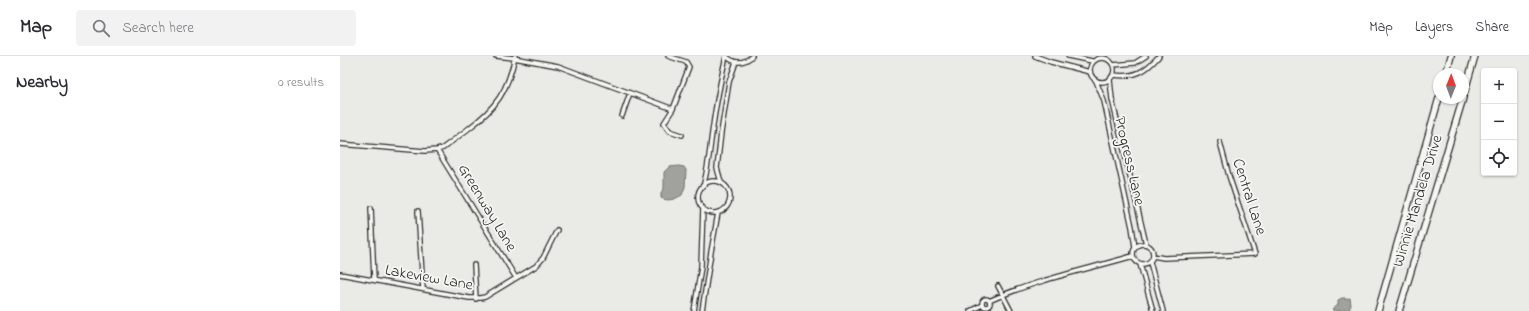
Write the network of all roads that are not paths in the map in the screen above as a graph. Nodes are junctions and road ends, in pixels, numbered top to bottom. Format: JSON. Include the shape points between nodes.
{"nodes":[{"id":1,"x":496,"y":56,"type":"edge"},
{"id":2,"x":668,"y":56,"type":"edge"},
{"id":3,"x":726,"y":56,"type":"edge"},
{"id":4,"x":752,"y":56,"type":"edge"},
{"id":5,"x":1035,"y":56,"type":"edge"},
{"id":6,"x":1068,"y":56,"type":"edge"},
{"id":7,"x":1146,"y":56,"type":"edge"},
{"id":8,"x":1159,"y":56,"type":"edge"},
{"id":9,"x":1451,"y":56,"type":"edge"},
{"id":10,"x":1475,"y":56,"type":"edge"},
{"id":11,"x":515,"y":57,"type":"edge"},
{"id":12,"x":1099,"y":57,"type":"edge"},
{"id":13,"x":1108,"y":57,"type":"edge"},
{"id":14,"x":1092,"y":61,"type":"junction"},
{"id":15,"x":736,"y":62,"type":"junction"},
{"id":16,"x":1113,"y":64,"type":"junction"},
{"id":17,"x":1448,"y":68,"type":"edge"},
{"id":18,"x":1090,"y":72,"type":"junction"},
{"id":19,"x":1114,"y":75,"type":"junction"},
{"id":20,"x":1469,"y":76,"type":"edge"},
{"id":21,"x":1110,"y":80,"type":"junction"},
{"id":22,"x":1096,"y":81,"type":"junction"},
{"id":23,"x":630,"y":93,"type":"junction"},
{"id":24,"x":1437,"y":104,"type":"edge"},
{"id":25,"x":1461,"y":104,"type":"edge"},
{"id":26,"x":673,"y":109,"type":"junction"},
{"id":27,"x":622,"y":116,"type":"dead end"},
{"id":28,"x":682,"y":135,"type":"dead end"},
{"id":29,"x":1220,"y":142,"type":"dead end"},
{"id":30,"x":340,"y":144,"type":"edge"},
{"id":31,"x":437,"y":150,"type":"junction"},
{"id":32,"x":721,"y":182,"type":"junction"},
{"id":33,"x":704,"y":183,"type":"junction"},
{"id":34,"x":371,"y":208,"type":"dead end"},
{"id":35,"x":702,"y":208,"type":"junction"},
{"id":36,"x":418,"y":211,"type":"dead end"},
{"id":37,"x":718,"y":212,"type":"junction"},
{"id":38,"x":557,"y":230,"type":"dead end"},
{"id":39,"x":1146,"y":244,"type":"junction"},
{"id":40,"x":1135,"y":247,"type":"junction"},
{"id":41,"x":1133,"y":256,"type":"junction"},
{"id":42,"x":1153,"y":256,"type":"junction"},
{"id":43,"x":1150,"y":262,"type":"junction"},
{"id":44,"x":1140,"y":264,"type":"junction"},
{"id":45,"x":474,"y":265,"type":"dead end"},
{"id":46,"x":340,"y":274,"type":"edge"},
{"id":47,"x":516,"y":278,"type":"junction"},
{"id":48,"x":374,"y":280,"type":"junction"},
{"id":49,"x":998,"y":286,"type":"dead end"},
{"id":50,"x":423,"y":289,"type":"junction"},
{"id":51,"x":1003,"y":295,"type":"junction"},
{"id":52,"x":476,"y":299,"type":"junction"},
{"id":53,"x":989,"y":301,"type":"junction"},
{"id":54,"x":982,"y":305,"type":"junction"},
{"id":55,"x":1010,"y":310,"type":"edge"},
{"id":56,"x":694,"y":311,"type":"edge"},
{"id":57,"x":702,"y":311,"type":"edge"},
{"id":58,"x":970,"y":311,"type":"edge"},
{"id":59,"x":1153,"y":311,"type":"edge"},
{"id":60,"x":1163,"y":311,"type":"edge"},
{"id":61,"x":1378,"y":311,"type":"edge"},
{"id":62,"x":1399,"y":311,"type":"edge"}],
"edges":[{"from":1,"to":11,"type":"street"},
{"from":2,"to":26,"type":"street","via":[[686,62],[689,67]]},
{"from":3,"to":15,"type":"street"},
{"from":3,"to":33,"type":"street"},
{"from":4,"to":15,"type":"street","via":[[746,61]]},
{"from":5,"to":18,"type":"street"},
{"from":6,"to":14,"type":"street"},
{"from":7,"to":16,"type":"street","via":[[1135,63]]},
{"from":8,"to":19,"type":"street","via":[[1150,66],[1138,73]]},
{"from":9,"to":17,"type":"main road"},
{"from":10,"to":20,"type":"main road","name":"Winnie Mandela Drive"},
{"from":11,"to":23,"type":"street","via":[[558,66]]},
{"from":11,"to":31,"type":"street","via":[[509,80],[497,104],[446,146]]},
{"from":12,"to":13,"type":"street"},
{"from":12,"to":14,"type":"street"},
{"from":13,"to":16,"type":"street"},
{"from":14,"to":18,"type":"street"},
{"from":15,"to":32,"type":"street","via":[[729,82],[721,133],[718,168]]},
{"from":16,"to":19,"type":"street"},
{"from":18,"to":22,"type":"street"},
{"from":19,"to":21,"type":"street"},
{"from":21,"to":22,"type":"street"},
{"from":21,"to":39,"type":"street","name":"Progress Lane","via":[[1112,99]]},
{"from":22,"to":40,"type":"street","name":"Progress Lane","via":[[1104,101]]},
{"from":23,"to":26,"type":"street"},
{"from":23,"to":27,"type":"street"},
{"from":24,"to":61,"type":"main road","name":"Winnie Mandela Drive"},
{"from":25,"to":62,"type":"main road","name":"Winnie Mandela Drive"},
{"from":26,"to":28,"type":"street","via":[[664,123],[670,131]]},
{"from":29,"to":42,"type":"street","name":"Central Lane","via":[[1255,254],[1164,258]]},
{"from":30,"to":31,"type":"street"},
{"from":31,"to":47,"type":"street","name":"Greenway Lane"},
{"from":32,"to":33,"type":"street","via":[[714,180]]},
{"from":32,"to":37,"type":"street","via":[[728,188],[730,198],[727,207]]},
{"from":33,"to":35,"type":"street","via":[[698,193]]},
{"from":34,"to":48,"type":"street"},
{"from":35,"to":37,"type":"street","via":[[707,212]]},
{"from":35,"to":56,"type":"street","via":[[701,267]]},
{"from":36,"to":50,"type":"street"},
{"from":37,"to":57,"type":"street"},
{"from":38,"to":47,"type":"street","name":"Lakeview Lane","via":[[540,262]]},
{"from":39,"to":40,"type":"street"},
{"from":39,"to":42,"type":"street","via":[[1151,248]]},
{"from":40,"to":41,"type":"street"},
{"from":41,"to":44,"type":"street"},
{"from":41,"to":51,"type":"street"},
{"from":42,"to":43,"type":"street"},
{"from":43,"to":44,"type":"street"},
{"from":43,"to":60,"type":"street"},
{"from":44,"to":59,"type":"street"},
{"from":45,"to":52,"type":"street"},
{"from":46,"to":48,"type":"street","name":"Lakeview Lane"},
{"from":47,"to":52,"type":"street","name":"Lakeview Lane","via":[[485,297]]},
{"from":48,"to":50,"type":"street","name":"Lakeview Lane"},
{"from":49,"to":51,"type":"street"},
{"from":50,"to":52,"type":"street","name":"Lakeview Lane"},
{"from":51,"to":53,"type":"street"},
{"from":51,"to":55,"type":"street"},
{"from":53,"to":54,"type":"street","via":[[983,300]]},
{"from":53,"to":54,"type":"street","via":[[988,307]]},
{"from":54,"to":58,"type":"street"}]}
